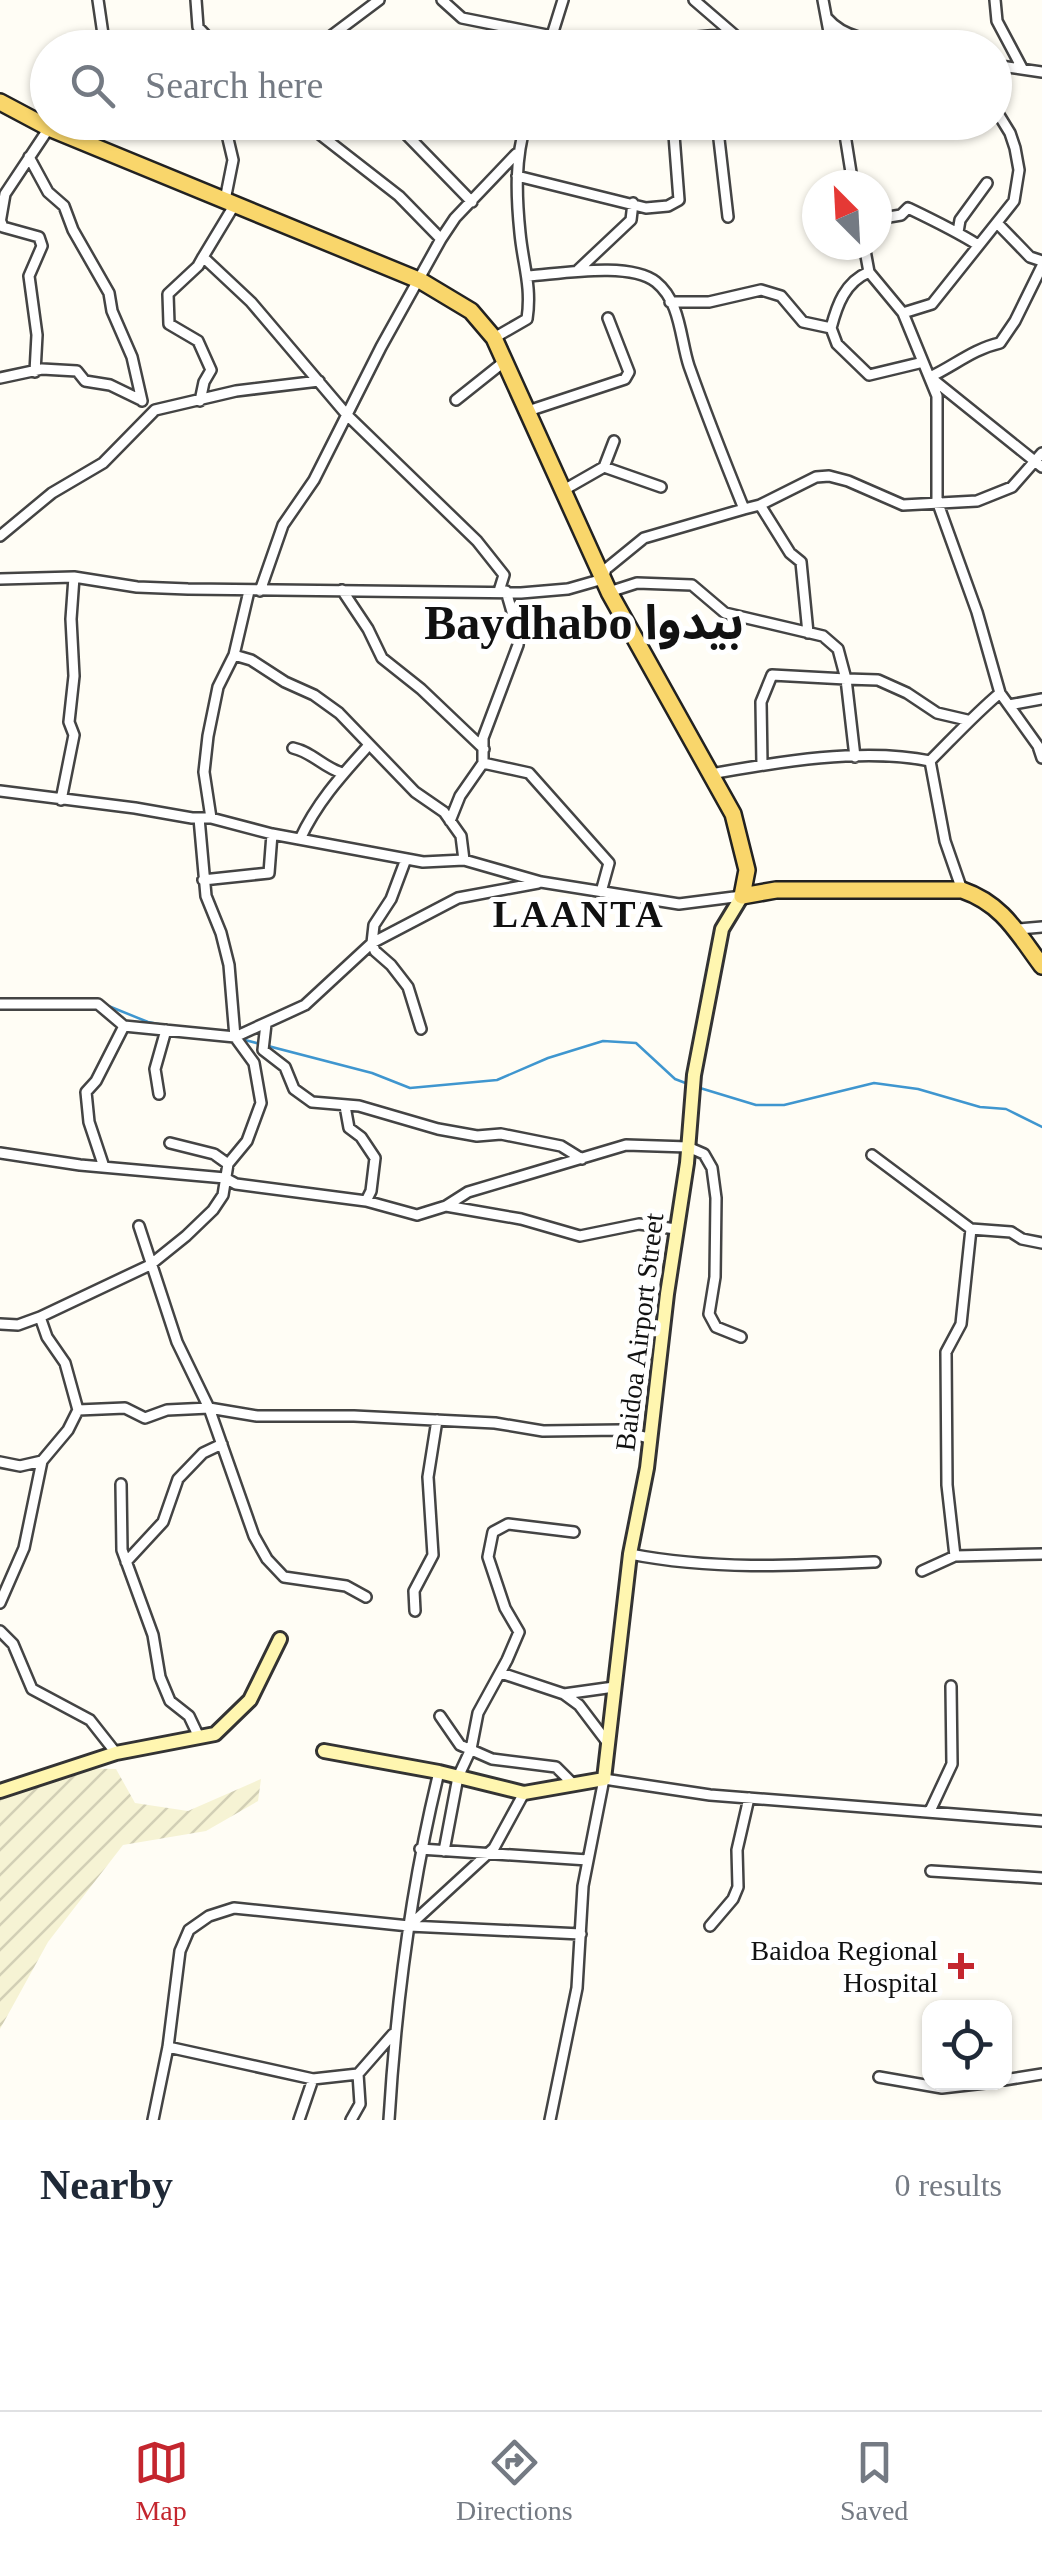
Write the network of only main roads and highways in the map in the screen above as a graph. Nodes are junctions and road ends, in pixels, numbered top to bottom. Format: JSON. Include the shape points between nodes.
{"nodes":[{"id":1,"x":0,"y":102,"type":"edge"},
{"id":2,"x":30,"y":118,"type":"edge"},
{"id":3,"x":78,"y":140,"type":"edge"},
{"id":4,"x":1042,"y":966,"type":"edge"}],
"edges":[{"from":1,"to":2,"type":"main road"},
{"from":3,"to":4,"type":"main road","via":[[420,282],[471,311],[494,338],[606,585],[733,814],[747,870],[742,896],[776,890],[962,890],[1019,929]]}]}
